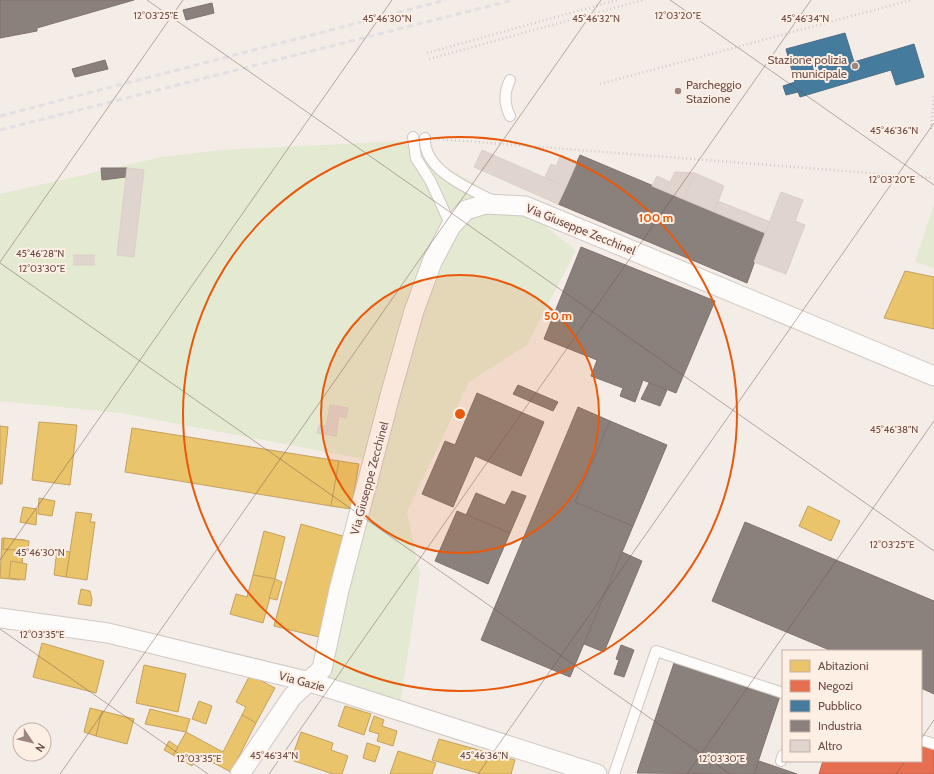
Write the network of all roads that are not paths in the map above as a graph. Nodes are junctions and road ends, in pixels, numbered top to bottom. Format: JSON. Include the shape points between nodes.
{"nodes":[{"id":1,"x":510,"y":80,"type":"dead end"},
{"id":2,"x":510,"y":116,"type":"dead end"},
{"id":3,"x":413,"y":137,"type":"dead end"},
{"id":4,"x":425,"y":138,"type":"road end"},
{"id":5,"x":499,"y":204,"type":"junction"},
{"id":6,"x":451,"y":226,"type":"junction"},
{"id":7,"x":934,"y":376,"type":"edge"},
{"id":8,"x":0,"y":618,"type":"edge"},
{"id":9,"x":310,"y":682,"type":"junction"},
{"id":10,"x":782,"y":693,"type":"edge"},
{"id":11,"x":922,"y":740,"type":"edge"},
{"id":12,"x":934,"y":744,"type":"edge"},
{"id":13,"x":240,"y":774,"type":"edge"},
{"id":14,"x":597,"y":774,"type":"edge"},
{"id":15,"x":614,"y":774,"type":"edge"}],
"edges":[{"from":1,"to":2,"type":"lane","via":[[506,87],[504,106]]},
{"from":3,"to":6,"type":"lane","via":[[416,158],[431,182]]},
{"from":4,"to":5,"type":"lane","via":[[424,147],[441,170],[456,182]]},
{"from":5,"to":6,"type":"street","name":"Via Giuseppe Zecchinel","via":[[486,204],[466,210]]},
{"from":5,"to":7,"type":"street","name":"Via Giuseppe Zecchinel","via":[[525,206]]},
{"from":6,"to":9,"type":"street","name":"Via Giuseppe Zecchinel","via":[[432,262],[414,311],[339,590],[322,669]]},
{"from":8,"to":9,"type":"street","name":"Via Gazie","via":[[108,633]]},
{"from":9,"to":13,"type":"street","name":"Via Giuseppe Zecchinel","via":[[292,697]]},
{"from":9,"to":14,"type":"street","name":"Via Gazie"},
{"from":10,"to":15,"type":"lane","via":[[656,651]]},
{"from":11,"to":12,"type":"lane"}]}
